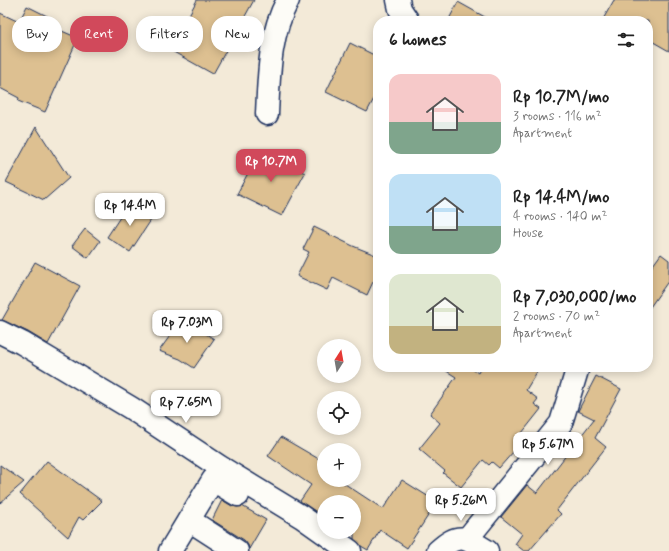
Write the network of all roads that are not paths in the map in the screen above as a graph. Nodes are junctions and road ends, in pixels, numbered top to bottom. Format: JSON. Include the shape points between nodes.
{"nodes":[{"id":1,"x":288,"y":0,"type":"edge"},
{"id":2,"x":398,"y":0,"type":"edge"},
{"id":3,"x":405,"y":16,"type":"edge"},
{"id":4,"x":267,"y":114,"type":"dead end"},
{"id":5,"x":0,"y":332,"type":"edge"},
{"id":6,"x":576,"y":372,"type":"edge"},
{"id":7,"x":188,"y":520,"type":"junction"},
{"id":8,"x":466,"y":539,"type":"junction"},
{"id":9,"x":170,"y":551,"type":"edge"},
{"id":10,"x":237,"y":551,"type":"edge"},
{"id":11,"x":328,"y":551,"type":"edge"},
{"id":12,"x":350,"y":551,"type":"edge"},
{"id":13,"x":438,"y":551,"type":"edge"},
{"id":14,"x":487,"y":551,"type":"edge"}],
"edges":[{"from":1,"to":4,"type":"street","via":[[274,34]]},
{"from":2,"to":3,"type":"street"},
{"from":5,"to":12,"type":"street","via":[[131,408],[302,517]]},
{"from":6,"to":8,"type":"street","via":[[561,423]]},
{"from":7,"to":9,"type":"street"},
{"from":7,"to":10,"type":"street"},
{"from":7,"to":11,"type":"street","via":[[213,480]]},
{"from":8,"to":13,"type":"street","via":[[449,541]]},
{"from":8,"to":14,"type":"street"}]}
